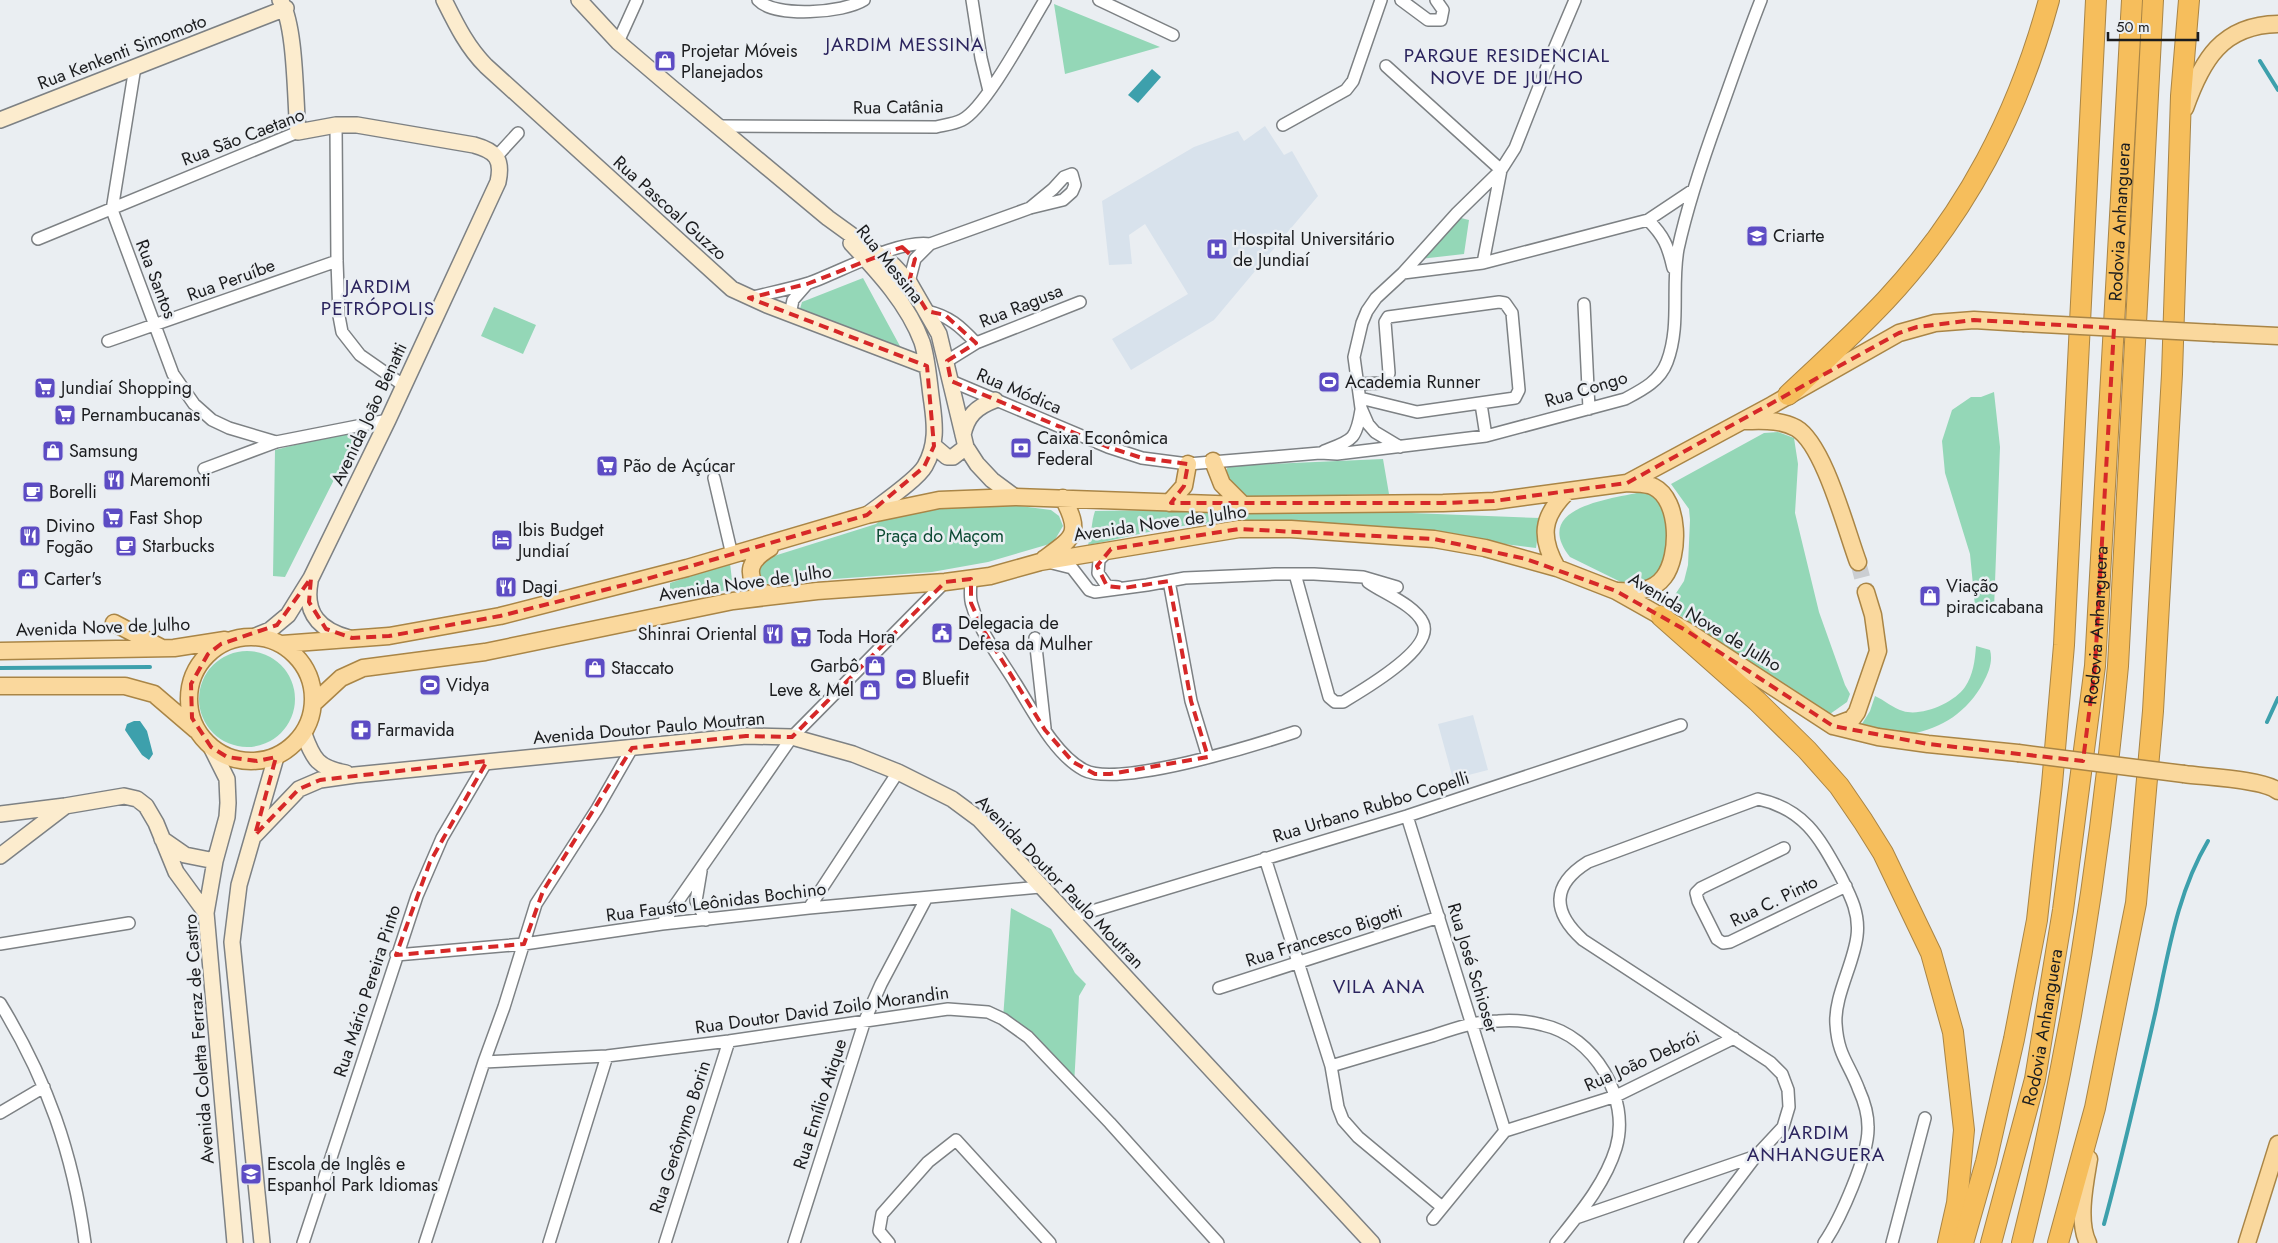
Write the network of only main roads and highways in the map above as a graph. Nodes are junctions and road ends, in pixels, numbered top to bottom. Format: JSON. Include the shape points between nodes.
{"nodes":[{"id":1,"x":2049,"y":0,"type":"edge"},
{"id":2,"x":2096,"y":0,"type":"edge"},
{"id":3,"x":2132,"y":0,"type":"edge"},
{"id":4,"x":2153,"y":0,"type":"edge"},
{"id":5,"x":2189,"y":0,"type":"edge"},
{"id":6,"x":2278,"y":24,"type":"edge"},
{"id":7,"x":2180,"y":119,"type":"junction"},
{"id":8,"x":2278,"y":336,"type":"edge"},
{"id":9,"x":1788,"y":396,"type":"junction"},
{"id":10,"x":1741,"y":421,"type":"junction"},
{"id":11,"x":1213,"y":461,"type":"road end"},
{"id":12,"x":1188,"y":464,"type":"road end"},
{"id":13,"x":1627,"y":483,"type":"junction"},
{"id":14,"x":1567,"y":492,"type":"junction"},
{"id":15,"x":1063,"y":498,"type":"junction"},
{"id":16,"x":1169,"y":503,"type":"junction"},
{"id":17,"x":1243,"y":505,"type":"junction"},
{"id":18,"x":778,"y":542,"type":"junction"},
{"id":19,"x":1040,"y":562,"type":"junction"},
{"id":20,"x":1858,"y":562,"type":"tunnel mouth"},
{"id":21,"x":1557,"y":568,"type":"junction"},
{"id":22,"x":1616,"y":591,"type":"junction"},
{"id":23,"x":1866,"y":592,"type":"tunnel mouth"},
{"id":24,"x":774,"y":595,"type":"junction"},
{"id":25,"x":1661,"y":616,"type":"junction"},
{"id":26,"x":114,"y":622,"type":"dead end"},
{"id":27,"x":245,"y":637,"type":"junction"},
{"id":28,"x":282,"y":644,"type":"junction"},
{"id":29,"x":162,"y":648,"type":"junction"},
{"id":30,"x":0,"y":651,"type":"edge"},
{"id":31,"x":0,"y":686,"type":"edge"},
{"id":32,"x":314,"y":703,"type":"junction"},
{"id":33,"x":1833,"y":726,"type":"junction"},
{"id":34,"x":199,"y":734,"type":"junction"},
{"id":35,"x":2278,"y":791,"type":"edge"},
{"id":36,"x":2095,"y":1108,"type":"junction"},
{"id":37,"x":2278,"y":1144,"type":"edge"},
{"id":38,"x":1948,"y":1243,"type":"edge"},
{"id":39,"x":1963,"y":1243,"type":"edge"},
{"id":40,"x":1991,"y":1243,"type":"edge"},
{"id":41,"x":2022,"y":1243,"type":"edge"},
{"id":42,"x":2058,"y":1243,"type":"edge"},
{"id":43,"x":2088,"y":1243,"type":"edge"},
{"id":44,"x":2247,"y":1243,"type":"edge"}],
"edges":[{"from":1,"to":9,"type":"highway","via":[[2008,120],[1960,206],[1886,300]]},
{"from":2,"to":39,"type":"highway","via":[[2064,645],[2037,920],[1986,1162]]},
{"from":3,"to":40,"type":"highway","name":"Rodovia Anhanguera","via":[[2095,666],[2063,910],[2035,1079]]},
{"from":4,"to":41,"type":"highway","name":"Rodovia Anhanguera","via":[[2118,666],[2108,770],[2070,1022]]},
{"from":5,"to":7,"type":"highway"},
{"from":6,"to":7,"type":"main road","via":[[2242,29],[2223,42],[2198,75]]},
{"from":7,"to":36,"type":"highway","via":[[2172,374],[2147,800],[2136,903]]},
{"from":8,"to":9,"type":"main road","name":"Avenida Nove de Julho","bridge":true,"via":[[1974,320],[1935,323],[1899,333]]},
{"from":9,"to":10,"type":"main road","name":"Avenida Nove de Julho"},
{"from":10,"to":13,"type":"main road","name":"Avenida Nove de Julho"},
{"from":10,"to":20,"type":"main road","via":[[1784,423],[1806,436],[1824,465]]},
{"from":11,"to":17,"type":"main road","via":[[1222,484]]},
{"from":12,"to":16,"type":"main road","via":[[1184,486]]},
{"from":13,"to":14,"type":"main road","name":"Avenida Nove de Julho"},
{"from":13,"to":22,"type":"main road","via":[[1653,486],[1670,504],[1674,518],[1673,555],[1664,577],[1657,584],[1637,592]]},
{"from":14,"to":17,"type":"main road","name":"Avenida Nove de Julho","via":[[1494,501]]},
{"from":14,"to":21,"type":"main road","via":[[1549,516],[1545,534],[1546,545]]},
{"from":15,"to":16,"type":"main road","name":"Avenida Nove de Julho"},
{"from":15,"to":18,"type":"main road","name":"Avenida Nove de Julho","via":[[940,500],[867,515]]},
{"from":15,"to":19,"type":"main road","via":[[1074,521],[1073,533],[1065,544]]},
{"from":16,"to":17,"type":"main road","name":"Avenida Nove de Julho"},
{"from":18,"to":24,"type":"main road","via":[[751,563],[756,587],[760,592]]},
{"from":18,"to":28,"type":"main road","name":"Avenida Nove de Julho","via":[[636,582],[433,630]]},
{"from":19,"to":21,"type":"main road","name":"Avenida Nove de Julho","via":[[1238,529],[1291,529],[1434,539],[1486,548]]},
{"from":19,"to":24,"type":"main road","name":"Avenida Nove de Julho","via":[[990,576],[945,582]]},
{"from":21,"to":22,"type":"main road","name":"Avenida Nove de Julho"},
{"from":22,"to":25,"type":"main road","name":"Avenida Nove de Julho"},
{"from":23,"to":33,"type":"main road","via":[[1878,651],[1858,712],[1852,719]]},
{"from":24,"to":32,"type":"main road","name":"Avenida Nove de Julho","via":[[485,652],[363,668],[341,678]]},
{"from":25,"to":33,"type":"main road","name":"Avenida Nove de Julho"},
{"from":25,"to":38,"type":"highway","via":[[1757,701],[1839,786],[1883,853],[1931,952],[1953,1032],[1964,1130],[1957,1203]]},
{"from":26,"to":29,"type":"main road"},
{"from":27,"to":28,"type":"main road"},
{"from":27,"to":29,"type":"main road","name":"Avenida Nove de Julho"},
{"from":27,"to":34,"type":"main road","via":[[221,644],[197,668],[189,701]]},
{"from":28,"to":32,"type":"main road","via":[[301,661],[313,688]]},
{"from":29,"to":30,"type":"main road","name":"Avenida Nove de Julho"},
{"from":31,"to":34,"type":"main road","via":[[125,686],[154,694]]},
{"from":32,"to":34,"type":"main road","via":[[304,734],[276,757],[257,761],[227,757]]},
{"from":33,"to":35,"type":"main road","bridge":true,"via":[[1928,744],[2018,752],[2249,782]]},
{"from":36,"to":42,"type":"highway"},
{"from":36,"to":43,"type":"main road","via":[[2083,1194],[2083,1234]]},
{"from":37,"to":44,"type":"main road"}]}
